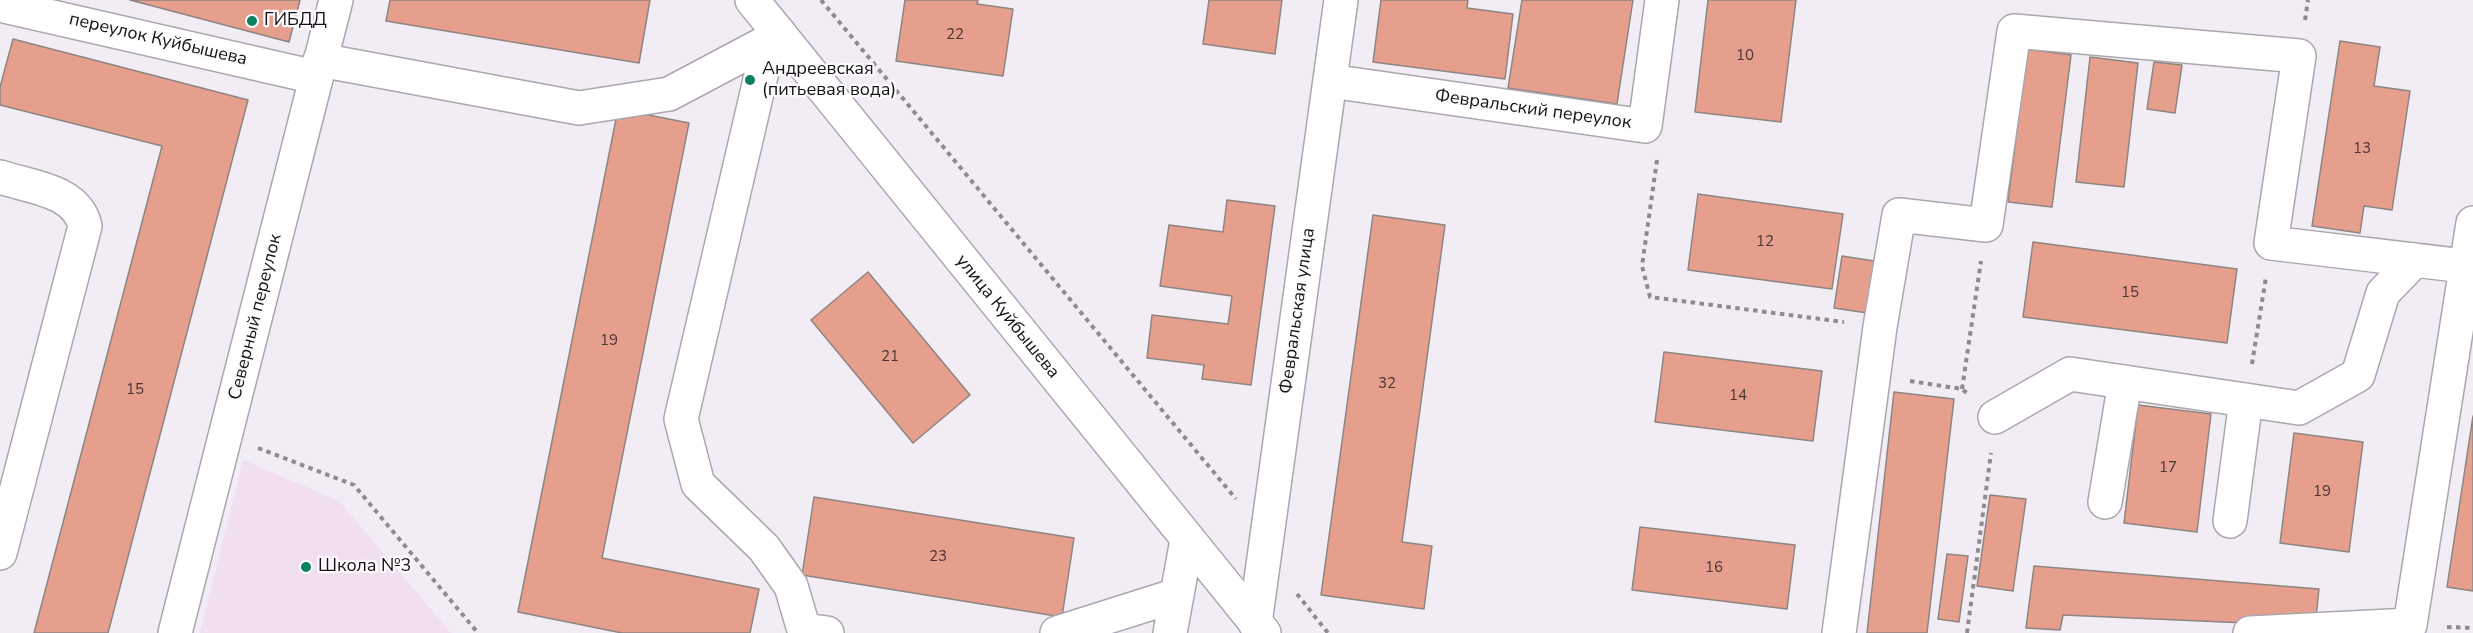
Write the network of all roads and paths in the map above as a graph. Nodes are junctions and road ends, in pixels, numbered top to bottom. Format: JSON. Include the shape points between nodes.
{"nodes":[{"id":1,"x":336,"y":0,"type":"edge"},
{"id":2,"x":753,"y":0,"type":"edge"},
{"id":3,"x":820,"y":0,"type":"edge"},
{"id":4,"x":1341,"y":0,"type":"edge"},
{"id":5,"x":1662,"y":0,"type":"edge"},
{"id":6,"x":0,"y":5,"type":"edge"},
{"id":7,"x":774,"y":37,"type":"junction"},
{"id":8,"x":317,"y":68,"type":"junction"},
{"id":9,"x":1330,"y":81,"type":"junction"},
{"id":10,"x":1645,"y":126,"type":"junction"},
{"id":11,"x":0,"y":177,"type":"edge"},
{"id":12,"x":2473,"y":223,"type":"edge"},
{"id":13,"x":1986,"y":225,"type":"junction"},
{"id":14,"x":2271,"y":243,"type":"junction"},
{"id":15,"x":2415,"y":260,"type":"junction"},
{"id":16,"x":2470,"y":266,"type":"edge"},
{"id":17,"x":1880,"y":327,"type":"junction"},
{"id":18,"x":1874,"y":375,"type":"junction"},
{"id":19,"x":2124,"y":382,"type":"junction"},
{"id":20,"x":1962,"y":389,"type":"junction"},
{"id":21,"x":2246,"y":400,"type":"junction"},
{"id":22,"x":1995,"y":417,"type":"junction"},
{"id":23,"x":226,"y":436,"type":"junction"},
{"id":24,"x":2105,"y":502,"type":"dead end"},
{"id":25,"x":2230,"y":521,"type":"dead end"},
{"id":26,"x":1187,"y":540,"type":"junction"},
{"id":27,"x":1266,"y":545,"type":"junction"},
{"id":28,"x":0,"y":553,"type":"edge"},
{"id":29,"x":1295,"y":591,"type":"dead end"},
{"id":30,"x":1177,"y":595,"type":"junction"},
{"id":31,"x":1259,"y":628,"type":"edge"},
{"id":32,"x":811,"y":632,"type":"edge"},
{"id":33,"x":175,"y":633,"type":"edge"},
{"id":34,"x":478,"y":633,"type":"edge"},
{"id":35,"x":1057,"y":633,"type":"edge"},
{"id":36,"x":1170,"y":633,"type":"edge"},
{"id":37,"x":1328,"y":633,"type":"edge"},
{"id":38,"x":1839,"y":633,"type":"edge"},
{"id":39,"x":1967,"y":633,"type":"edge"},
{"id":40,"x":2250,"y":633,"type":"edge"}],
"edges":[{"from":1,"to":8,"type":"street","name":"Северный переулок"},
{"from":2,"to":7,"type":"street","name":"улица Куйбышева"},
{"from":3,"to":27,"type":"path","via":[[1235,497]]},
{"from":4,"to":9,"type":"street","name":"Февральская улица"},
{"from":5,"to":10,"type":"street","name":"Февральский переулок"},
{"from":6,"to":8,"type":"street","name":"переулок Куйбышева"},
{"from":7,"to":8,"type":"street","name":"переулок Куйбышева","via":[[669,94],[579,108]]},
{"from":7,"to":26,"type":"street","name":"улица Куйбышева"},
{"from":7,"to":32,"type":"street","via":[[681,419],[698,484],[764,548],[791,586]]},
{"from":8,"to":23,"type":"street","name":"Северный переулок"},
{"from":9,"to":10,"type":"street","name":"Февральский переулок"},
{"from":9,"to":27,"type":"street","name":"Февральская улица"},
{"from":10,"to":17,"type":"path","via":[[1658,150],[1642,266],[1650,297]]},
{"from":11,"to":28,"type":"street","via":[[66,197],[82,214],[85,226]]},
{"from":12,"to":16,"type":"street"},
{"from":13,"to":14,"type":"street","via":[[2014,31],[2300,56]]},
{"from":13,"to":17,"type":"street","via":[[1899,215]]},
{"from":13,"to":20,"type":"path"},
{"from":14,"to":15,"type":"street"},
{"from":14,"to":21,"type":"path"},
{"from":15,"to":16,"type":"street"},
{"from":15,"to":21,"type":"street","via":[[2383,293],[2358,375],[2299,408]]},
{"from":16,"to":40,"type":"street","via":[[2410,625]]},
{"from":17,"to":18,"type":"street"},
{"from":18,"to":20,"type":"path"},
{"from":18,"to":38,"type":"street"},
{"from":19,"to":21,"type":"street"},
{"from":19,"to":22,"type":"street","via":[[2070,374]]},
{"from":19,"to":24,"type":"street"},
{"from":20,"to":22,"type":"path"},
{"from":21,"to":25,"type":"street"},
{"from":22,"to":39,"type":"path"},
{"from":23,"to":33,"type":"street","name":"Северный переулок"},
{"from":23,"to":34,"type":"path","via":[[354,485]]},
{"from":26,"to":30,"type":"street"},
{"from":26,"to":31,"type":"street","name":"улица Куйбышева"},
{"from":27,"to":31,"type":"street","name":"Февральская улица"},
{"from":29,"to":37,"type":"path"},
{"from":30,"to":35,"type":"street"},
{"from":30,"to":36,"type":"street"}]}
